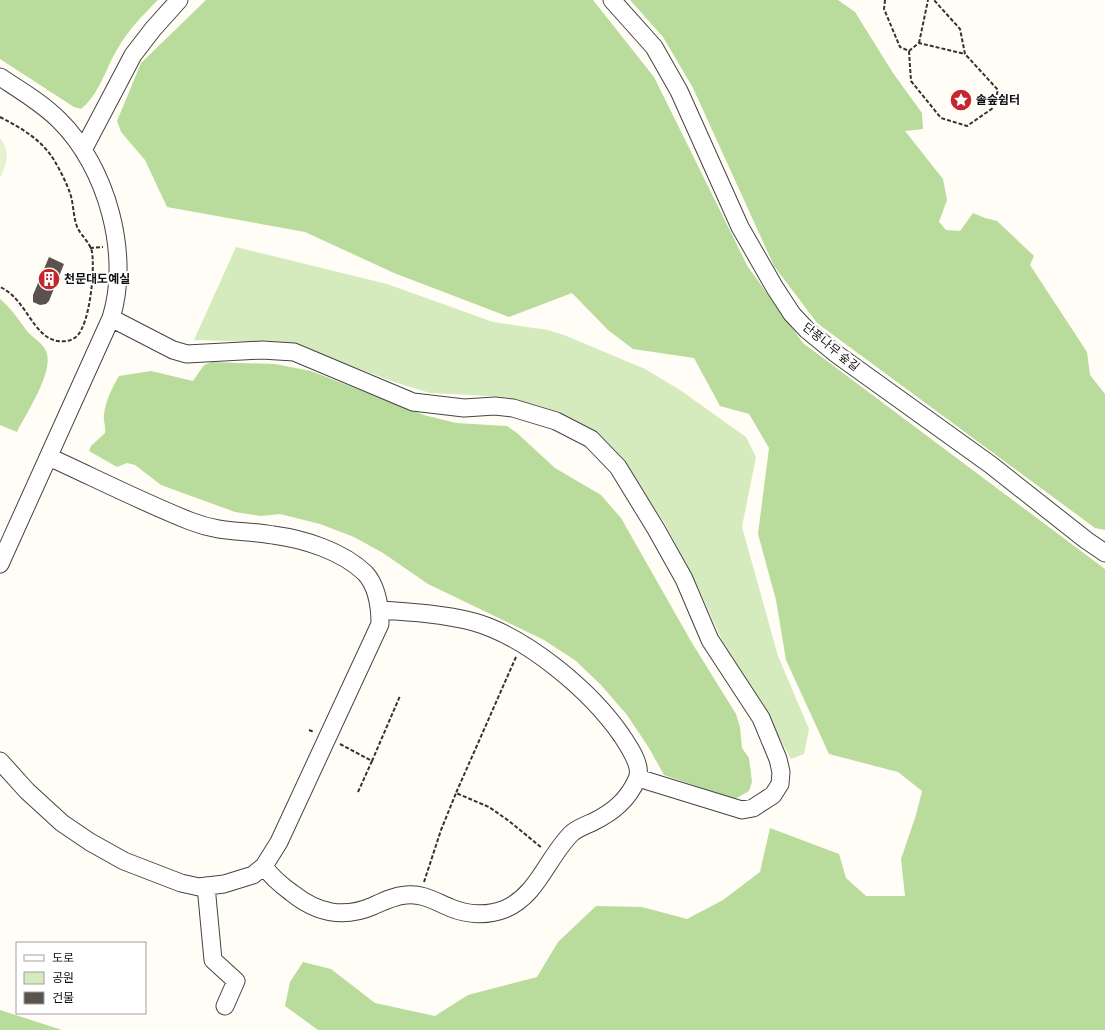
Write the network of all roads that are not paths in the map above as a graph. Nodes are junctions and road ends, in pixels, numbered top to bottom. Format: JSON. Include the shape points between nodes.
{"nodes":[{"id":1,"x":179,"y":0,"type":"edge"},
{"id":2,"x":612,"y":0,"type":"edge"},
{"id":3,"x":0,"y":77,"type":"edge"},
{"id":4,"x":83,"y":150,"type":"junction"},
{"id":5,"x":111,"y":318,"type":"junction"},
{"id":6,"x":49,"y":457,"type":"junction"},
{"id":7,"x":1105,"y":553,"type":"edge"},
{"id":8,"x":0,"y":564,"type":"edge"},
{"id":9,"x":380,"y":610,"type":"junction"},
{"id":10,"x":0,"y":761,"type":"edge"},
{"id":11,"x":638,"y":778,"type":"junction"},
{"id":12,"x":264,"y":866,"type":"junction"},
{"id":13,"x":206,"y":886,"type":"junction"},
{"id":14,"x":225,"y":1006,"type":"dead end"}],
"edges":[{"from":1,"to":4,"type":"lane","via":[[133,55]]},
{"from":2,"to":7,"type":"lane","name":"단풍나무 숲길","via":[[658,53],[679,92],[740,227],[792,314],[835,353],[991,465]]},
{"from":3,"to":4,"type":"lane","via":[[49,110]]},
{"from":4,"to":5,"type":"lane","via":[[99,179],[115,237],[119,290]]},
{"from":5,"to":6,"type":"lane"},
{"from":5,"to":11,"type":"lane","via":[[187,354],[262,350],[294,352],[413,402],[464,408],[513,408],[556,421],[591,439],[618,467],[656,529],[684,579],[710,640],[761,718],[781,772],[780,784],[773,795],[753,808],[742,810]]},
{"from":6,"to":8,"type":"lane"},
{"from":6,"to":9,"type":"lane","via":[[190,521],[225,531],[274,535],[300,541],[344,558],[365,574],[372,584]]},
{"from":9,"to":11,"type":"lane","via":[[439,616],[475,623],[495,631],[547,660],[607,715],[635,757]]},
{"from":9,"to":12,"type":"lane","via":[[380,624],[279,842]]},
{"from":10,"to":13,"type":"lane","via":[[27,791],[62,823],[90,842],[124,861],[167,878],[200,887]]},
{"from":11,"to":12,"type":"lane","via":[[628,796],[612,812],[574,831],[552,857],[531,890],[505,909],[489,913],[461,912],[420,895],[396,897],[371,907],[339,913],[323,911],[301,900],[269,874]]},
{"from":12,"to":13,"type":"lane","via":[[252,875],[224,884]]},
{"from":13,"to":14,"type":"lane","via":[[213,960],[236,980]]}]}
